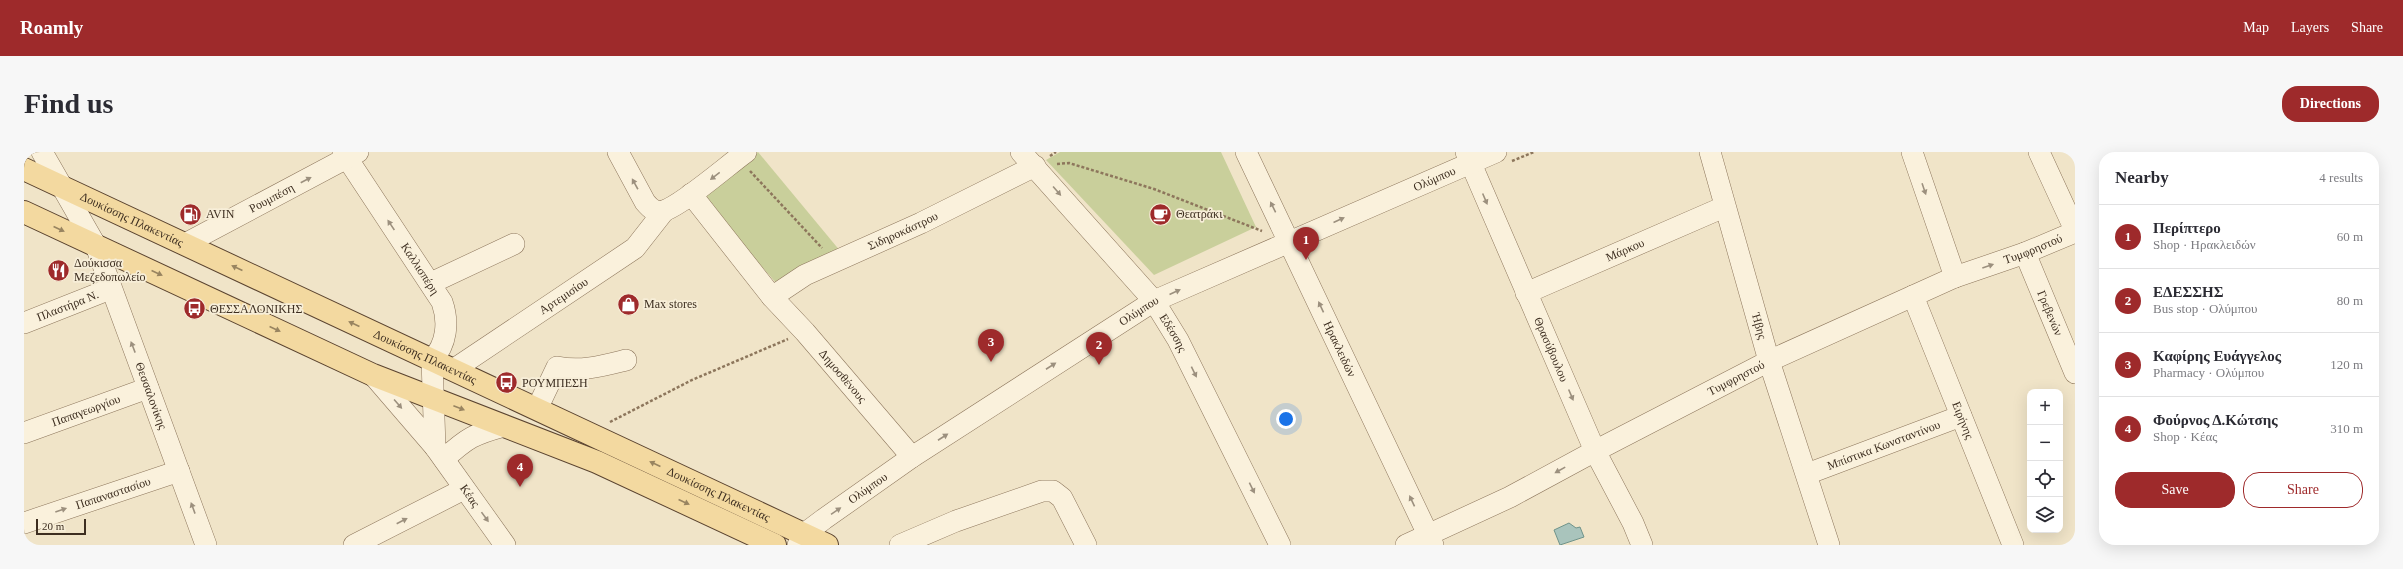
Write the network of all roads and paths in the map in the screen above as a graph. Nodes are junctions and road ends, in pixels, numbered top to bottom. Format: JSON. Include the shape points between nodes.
{"nodes":[{"id":1,"x":42,"y":152,"type":"edge"},
{"id":2,"x":618,"y":152,"type":"edge"},
{"id":3,"x":1246,"y":152,"type":"edge"},
{"id":4,"x":1496,"y":152,"type":"edge"},
{"id":5,"x":1710,"y":152,"type":"edge"},
{"id":6,"x":1912,"y":152,"type":"edge"},
{"id":7,"x":2039,"y":152,"type":"edge"},
{"id":8,"x":349,"y":154,"type":"edge"},
{"id":9,"x":742,"y":155,"type":"edge"},
{"id":10,"x":1468,"y":158,"type":"edge"},
{"id":11,"x":1028,"y":159,"type":"edge"},
{"id":12,"x":24,"y":169,"type":"edge"},
{"id":13,"x":64,"y":188,"type":"junction"},
{"id":14,"x":691,"y":194,"type":"junction"},
{"id":15,"x":1724,"y":207,"type":"junction"},
{"id":16,"x":661,"y":211,"type":"junction"},
{"id":17,"x":24,"y":212,"type":"edge"},
{"id":18,"x":2074,"y":227,"type":"edge"},
{"id":19,"x":1290,"y":242,"type":"junction"},
{"id":20,"x":185,"y":244,"type":"junction"},
{"id":21,"x":514,"y":244,"type":"dead end"},
{"id":22,"x":96,"y":246,"type":"junction"},
{"id":23,"x":2025,"y":253,"type":"junction"},
{"id":24,"x":836,"y":263,"type":"junction"},
{"id":25,"x":1955,"y":277,"type":"junction"},
{"id":26,"x":431,"y":283,"type":"junction"},
{"id":27,"x":110,"y":289,"type":"junction"},
{"id":28,"x":1526,"y":293,"type":"junction"},
{"id":29,"x":1913,"y":296,"type":"junction"},
{"id":30,"x":772,"y":297,"type":"junction"},
{"id":31,"x":1154,"y":301,"type":"junction"},
{"id":32,"x":24,"y":323,"type":"edge"},
{"id":33,"x":805,"y":332,"type":"junction"},
{"id":34,"x":432,"y":360,"type":"junction"},
{"id":35,"x":626,"y":360,"type":"dead end"},
{"id":36,"x":1769,"y":361,"type":"junction"},
{"id":37,"x":453,"y":370,"type":"junction"},
{"id":38,"x":2075,"y":373,"type":"edge"},
{"id":39,"x":373,"y":375,"type":"junction"},
{"id":40,"x":148,"y":388,"type":"junction"},
{"id":41,"x":432,"y":398,"type":"junction"},
{"id":42,"x":537,"y":409,"type":"junction"},
{"id":43,"x":1961,"y":416,"type":"junction"},
{"id":44,"x":504,"y":426,"type":"junction"},
{"id":45,"x":24,"y":433,"type":"edge"},
{"id":46,"x":609,"y":443,"type":"junction"},
{"id":47,"x":1594,"y":451,"type":"junction"},
{"id":48,"x":439,"y":453,"type":"junction"},
{"id":49,"x":912,"y":457,"type":"junction"},
{"id":50,"x":179,"y":471,"type":"junction"},
{"id":51,"x":1807,"y":474,"type":"junction"},
{"id":52,"x":464,"y":489,"type":"junction"},
{"id":53,"x":24,"y":523,"type":"edge"},
{"id":54,"x":379,"y":540,"type":"edge"},
{"id":55,"x":801,"y":540,"type":"edge"},
{"id":56,"x":1431,"y":540,"type":"edge"},
{"id":57,"x":206,"y":545,"type":"edge"},
{"id":58,"x":354,"y":545,"type":"edge"},
{"id":59,"x":505,"y":545,"type":"edge"},
{"id":60,"x":776,"y":545,"type":"edge"},
{"id":61,"x":827,"y":545,"type":"edge"},
{"id":62,"x":900,"y":545,"type":"edge"},
{"id":63,"x":1086,"y":545,"type":"edge"},
{"id":64,"x":1280,"y":545,"type":"edge"},
{"id":65,"x":1406,"y":545,"type":"edge"},
{"id":66,"x":1642,"y":545,"type":"edge"},
{"id":67,"x":1829,"y":545,"type":"edge"},
{"id":68,"x":2013,"y":545,"type":"edge"}],
"edges":[{"from":1,"to":13,"type":"street","name":"Θεσσαλονίκης"},
{"from":16,"to":2,"type":"street","one_way":true,"via":[[650,208],[645,202]]},
{"from":19,"to":3,"type":"street","name":"Ηρακλειδών","one_way":true},
{"from":4,"to":10,"type":"street","name":"Ολύμπου"},
{"from":5,"to":15,"type":"street","name":"Ήβης"},
{"from":6,"to":25,"type":"street","one_way":true},
{"from":7,"to":18,"type":"street"},
{"from":20,"to":8,"type":"street","name":"Ρουμπέση","one_way":true},
{"from":26,"to":8,"type":"street","name":"Καλλισπέρη","one_way":true},
{"from":9,"to":14,"type":"street","name":"Αρτεμισίου","one_way":true},
{"from":9,"to":24,"type":"path"},
{"from":19,"to":10,"type":"street","name":"Ολύμπου","one_way":true},
{"from":10,"to":28,"type":"street","name":"Θρασύβουλου","one_way":true},
{"from":11,"to":19,"type":"path","via":[[1069,162],[1154,189]]},
{"from":11,"to":24,"type":"street","name":"Σιδηροκάστρου"},
{"from":11,"to":31,"type":"street","name":"Εδέσσης","one_way":true},
{"from":12,"to":13,"type":"main road","name":"Δουκίσσης Πλακεντίας"},
{"from":13,"to":20,"type":"main road","name":"Δουκίσσης Πλακεντίας"},
{"from":13,"to":22,"type":"street","name":"Θεσσαλονίκης"},
{"from":14,"to":16,"type":"street","name":"Αρτεμισίου"},
{"from":14,"to":30,"type":"street","name":"Δημοσθένους"},
{"from":15,"to":28,"type":"street","name":"Μάρκου"},
{"from":15,"to":36,"type":"street","name":"Ήβης"},
{"from":16,"to":37,"type":"street","name":"Αρτεμισίου","via":[[635,248]]},
{"from":17,"to":22,"type":"main road","name":"Δουκίσσης Πλακεντίας","one_way":true},
{"from":18,"to":23,"type":"street","name":"Τυμφρηστού"},
{"from":31,"to":19,"type":"street","name":"Ολύμπου","one_way":true},
{"from":56,"to":19,"type":"street","name":"Ηρακλειδών","one_way":true},
{"from":34,"to":20,"type":"main road","name":"Δουκίσσης Πλακεντίας","one_way":true},
{"from":21,"to":26,"type":"street"},
{"from":22,"to":27,"type":"street","name":"Θεσσαλονίκης"},
{"from":22,"to":39,"type":"main road","name":"Δουκίσσης Πλακεντίας","one_way":true},
{"from":25,"to":23,"type":"street","name":"Τυμφρηστού","one_way":true},
{"from":23,"to":38,"type":"street","name":"Γρεβενών"},
{"from":24,"to":30,"type":"street","name":"Σιδηροκάστρου","via":[[800,278]]},
{"from":25,"to":29,"type":"street","name":"Τυμφρηστού"},
{"from":26,"to":34,"type":"street","name":"Καλλισπέρη","via":[[442,302],[446,318],[440,351]]},
{"from":27,"to":32,"type":"street","name":"Πλαστήρα Ν."},
{"from":40,"to":27,"type":"street","name":"Θεσσαλονίκης","one_way":true},
{"from":28,"to":47,"type":"street","name":"Θρασύβουλου","one_way":true},
{"from":29,"to":36,"type":"street","name":"Τυμφρηστού"},
{"from":29,"to":43,"type":"street","name":"Ειρήνης"},
{"from":30,"to":33,"type":"street","name":"Δημοσθένους"},
{"from":49,"to":31,"type":"street","name":"Ολύμπου","one_way":true},
{"from":31,"to":64,"type":"street","name":"Εδέσσης","one_way":true,"via":[[1178,340]]},
{"from":33,"to":46,"type":"path","via":[[747,354],[610,421]]},
{"from":33,"to":49,"type":"street","name":"Δημοσθένους"},
{"from":34,"to":37,"type":"main road","name":"Δουκίσσης Πλακεντίας"},
{"from":34,"to":41,"type":"street","name":"Καλλισπέρη"},
{"from":35,"to":42,"type":"street","via":[[585,370],[557,367]]},
{"from":36,"to":47,"type":"street","name":"Τυμφρηστού"},
{"from":36,"to":51,"type":"street","name":"Ήβης"},
{"from":37,"to":42,"type":"main road","name":"Δουκίσσης Πλακεντίας"},
{"from":39,"to":41,"type":"main road","name":"Δουκίσσης Πλακεντίας"},
{"from":39,"to":48,"type":"street","name":"Κέας","one_way":true},
{"from":40,"to":45,"type":"street","name":"Παπαγεωργίου"},
{"from":40,"to":50,"type":"street","name":"Θεσσαλονίκης"},
{"from":41,"to":44,"type":"main road","name":"Δουκίσσης Πλακεντίας","one_way":true},
{"from":41,"to":48,"type":"street"},
{"from":42,"to":46,"type":"main road","name":"Δουκίσσης Πλακεντίας"},
{"from":43,"to":51,"type":"street","name":"Mπίστικα Κωνσταντίνου"},
{"from":43,"to":68,"type":"street","name":"Ειρήνης"},
{"from":44,"to":48,"type":"street","via":[[479,433]]},
{"from":44,"to":60,"type":"main road","name":"Δουκίσσης Πλακεντίας","one_way":true,"via":[[597,462]]},
{"from":55,"to":46,"type":"main road","name":"Δουκίσσης Πλακεντίας","one_way":true},
{"from":47,"to":56,"type":"street","name":"Τυμφρηστού","one_way":true},
{"from":47,"to":66,"type":"street","name":"Θρασύβουλου"},
{"from":48,"to":52,"type":"street","name":"Κέας"},
{"from":55,"to":49,"type":"street","name":"Ολύμπου","one_way":true},
{"from":53,"to":50,"type":"street","name":"Παπαναστασίου","one_way":true},
{"from":57,"to":50,"type":"street","name":"Θεσσαλονίκης","one_way":true},
{"from":51,"to":67,"type":"street","name":"Ήβης"},
{"from":54,"to":52,"type":"street","one_way":true},
{"from":52,"to":59,"type":"street","name":"Κέας","one_way":true},
{"from":54,"to":58,"type":"street"},
{"from":55,"to":61,"type":"main road","name":"Δουκίσσης Πλακεντίας"},
{"from":56,"to":65,"type":"street","name":"Τυμφρηστού"},
{"from":62,"to":63,"type":"street","via":[[1006,502],[1048,490],[1058,493],[1062,498]]}]}
